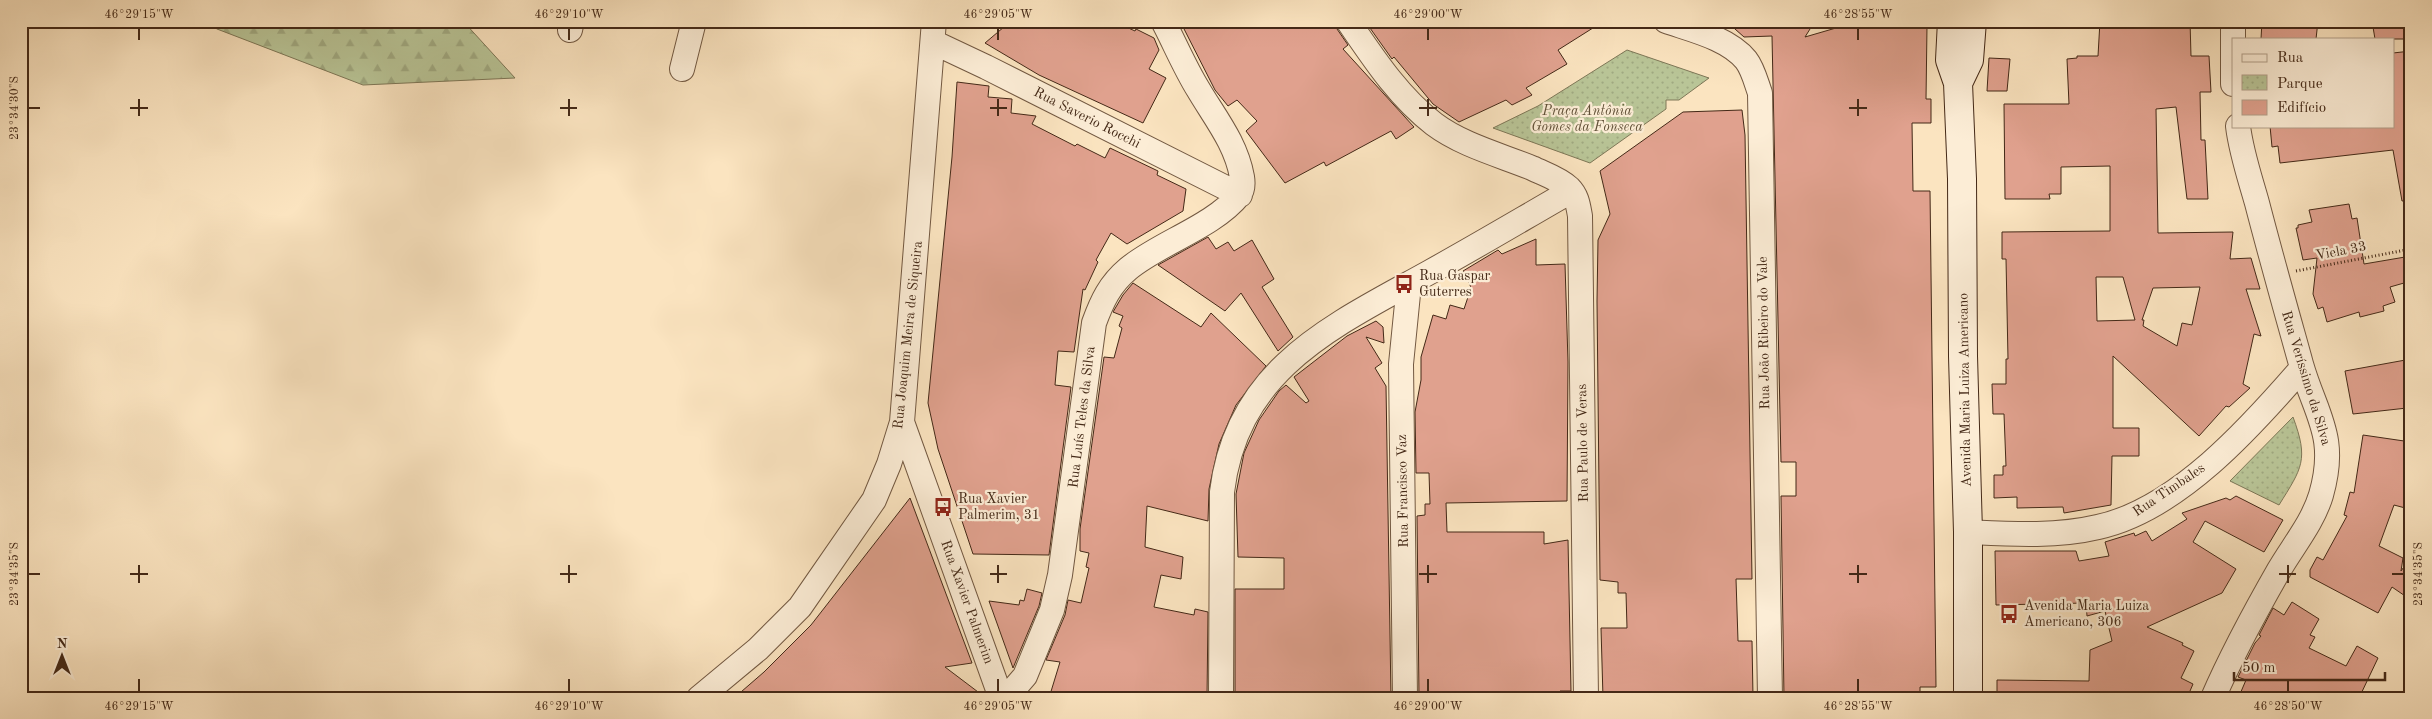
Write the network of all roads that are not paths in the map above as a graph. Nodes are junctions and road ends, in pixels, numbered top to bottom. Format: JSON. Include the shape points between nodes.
{"nodes":[{"id":1,"x":694,"y":21,"type":"edge"},
{"id":2,"x":1163,"y":21,"type":"edge"},
{"id":3,"x":1348,"y":21,"type":"edge"},
{"id":4,"x":1666,"y":21,"type":"edge"},
{"id":5,"x":1952,"y":21,"type":"edge"},
{"id":6,"x":1972,"y":21,"type":"edge"},
{"id":7,"x":2233,"y":21,"type":"edge"},
{"id":8,"x":934,"y":32,"type":"edge"},
{"id":9,"x":2233,"y":38,"type":"edge"},
{"id":10,"x":682,"y":69,"type":"dead end"},
{"id":11,"x":1958,"y":83,"type":"junction"},
{"id":12,"x":2239,"y":128,"type":"edge"},
{"id":13,"x":1570,"y":191,"type":"junction"},
{"id":14,"x":1240,"y":194,"type":"junction"},
{"id":15,"x":1409,"y":284,"type":"junction"},
{"id":16,"x":2302,"y":368,"type":"junction"},
{"id":17,"x":902,"y":422,"type":"junction"},
{"id":18,"x":1968,"y":532,"type":"junction"},
{"id":19,"x":699,"y":698,"type":"edge"},
{"id":20,"x":1001,"y":698,"type":"edge"},
{"id":21,"x":1006,"y":698,"type":"edge"},
{"id":22,"x":1221,"y":698,"type":"edge"},
{"id":23,"x":1405,"y":698,"type":"edge"},
{"id":24,"x":1586,"y":698,"type":"edge"},
{"id":25,"x":1770,"y":698,"type":"edge"},
{"id":26,"x":1968,"y":698,"type":"edge"},
{"id":27,"x":2213,"y":698,"type":"edge"}],
"edges":[{"from":1,"to":10,"type":"street"},
{"from":2,"to":14,"type":"street","via":[[1197,88],[1231,141],[1243,179]]},
{"from":3,"to":13,"type":"street","via":[[1404,98],[1435,124],[1459,138],[1554,178]]},
{"from":4,"to":25,"type":"street","name":"Rua João Ribeiro do Vale","via":[[1705,34],[1732,48],[1746,60],[1760,92]]},
{"from":5,"to":11,"type":"main road","name":"Avenida Maria Luiza Americano","via":[[1950,60]]},
{"from":6,"to":11,"type":"main road","name":"Avenida Maria Luiza Americano","via":[[1969,60]]},
{"from":7,"to":9,"type":"street"},
{"from":8,"to":14,"type":"street","name":"Rua Saverio Rocchi","via":[[986,67]]},
{"from":8,"to":17,"type":"street","name":"Rua Joaquim Meira de Siqueira"},
{"from":11,"to":18,"type":"main road","name":"Avenida Maria Luiza Americano"},
{"from":12,"to":16,"type":"street","name":"Rua Veríssimo da Silva"},
{"from":13,"to":15,"type":"street"},
{"from":13,"to":24,"type":"street","name":"Rua Paulo de Veras","via":[[1577,200],[1580,216]]},
{"from":14,"to":21,"type":"street","name":"Rua Luís Teles da Silva","via":[[1222,210],[1129,268],[1104,296],[1093,332],[1060,575],[1052,610],[1025,676]]},
{"from":15,"to":22,"type":"street","via":[[1352,314],[1303,349],[1262,391],[1242,424],[1231,449],[1222,492]]},
{"from":15,"to":23,"type":"street","name":"Rua Francisco Vaz","via":[[1401,364]]},
{"from":16,"to":18,"type":"street","name":"Rua Timbales","via":[[2234,443],[2188,480],[2134,516],[2097,528],[2069,531]]},
{"from":16,"to":27,"type":"street","name":"Rua Veríssimo da Silva","via":[[2328,447],[2320,497],[2231,656]]},
{"from":17,"to":19,"type":"street","name":"Rua Joaquim Meira de Siqueira","via":[[874,500],[800,607],[758,649]]},
{"from":17,"to":20,"type":"street","name":"Rua Xavier Palmerim"},
{"from":18,"to":26,"type":"main road","name":"Avenida Maria Luiza Americano"}]}
